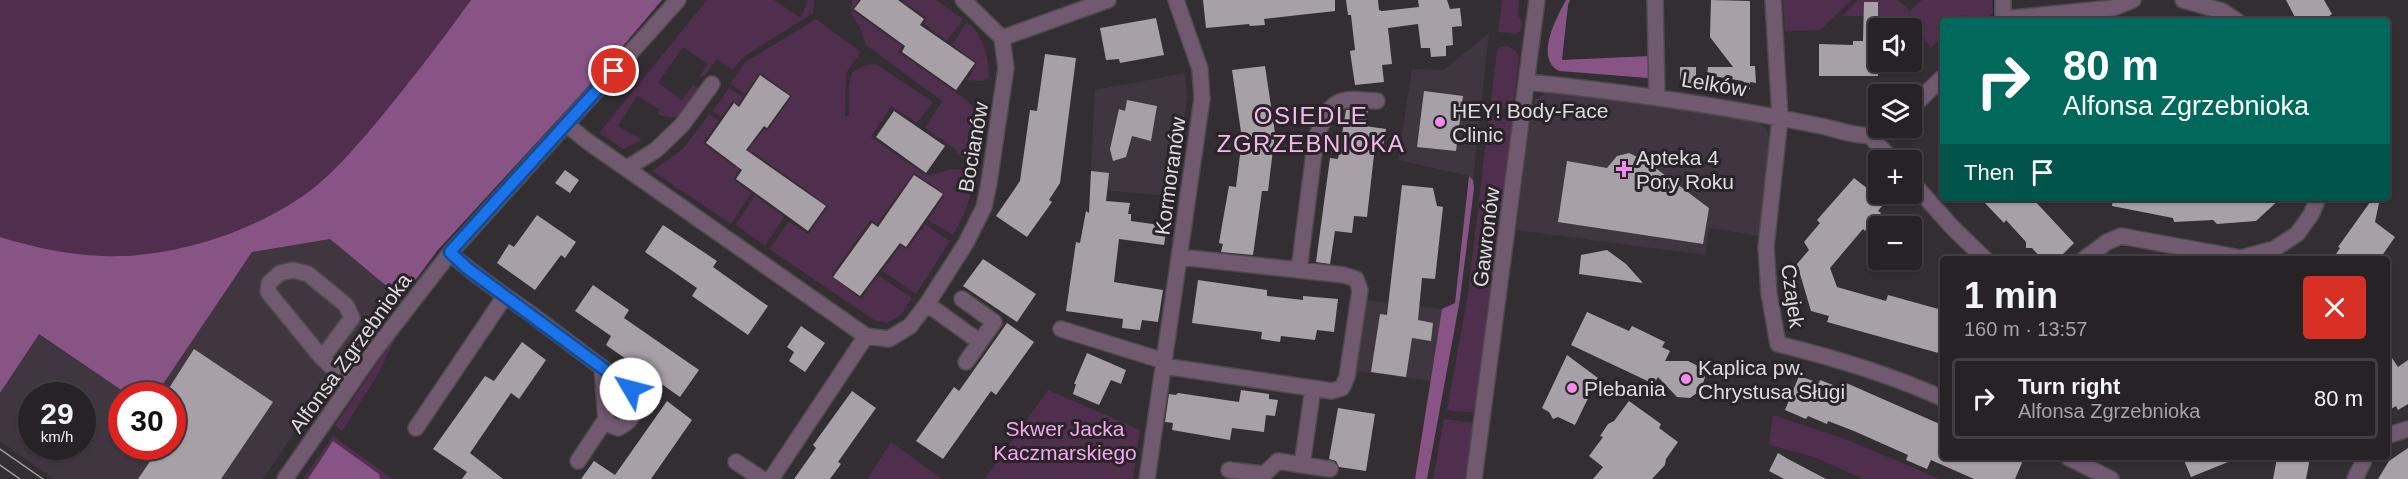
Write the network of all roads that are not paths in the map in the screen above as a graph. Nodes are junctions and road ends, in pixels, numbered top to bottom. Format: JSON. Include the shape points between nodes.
{"nodes":[{"id":1,"x":678,"y":0,"type":"edge"},
{"id":2,"x":963,"y":0,"type":"edge"},
{"id":3,"x":1108,"y":0,"type":"edge"},
{"id":4,"x":1176,"y":0,"type":"edge"},
{"id":5,"x":1537,"y":0,"type":"edge"},
{"id":6,"x":1655,"y":0,"type":"edge"},
{"id":7,"x":1773,"y":0,"type":"edge"},
{"id":8,"x":2003,"y":0,"type":"edge"},
{"id":9,"x":2133,"y":0,"type":"edge"},
{"id":10,"x":2183,"y":0,"type":"edge"},
{"id":11,"x":2002,"y":18,"type":"edge"},
{"id":12,"x":2021,"y":18,"type":"edge"},
{"id":13,"x":2232,"y":18,"type":"edge"},
{"id":14,"x":1002,"y":38,"type":"junction"},
{"id":15,"x":1940,"y":80,"type":"edge"},
{"id":16,"x":1527,"y":82,"type":"junction"},
{"id":17,"x":712,"y":84,"type":"dead end"},
{"id":18,"x":1657,"y":96,"type":"junction"},
{"id":19,"x":1922,"y":97,"type":"edge"},
{"id":20,"x":1377,"y":101,"type":"dead end"},
{"id":21,"x":1780,"y":118,"type":"junction"},
{"id":22,"x":566,"y":124,"type":"junction"},
{"id":23,"x":1868,"y":136,"type":"edge"},
{"id":24,"x":1872,"y":138,"type":"edge"},
{"id":25,"x":1883,"y":150,"type":"edge"},
{"id":26,"x":627,"y":168,"type":"junction"},
{"id":27,"x":1922,"y":193,"type":"edge"},
{"id":28,"x":2317,"y":201,"type":"edge"},
{"id":29,"x":450,"y":252,"type":"junction"},
{"id":30,"x":1982,"y":256,"type":"edge"},
{"id":31,"x":2088,"y":256,"type":"edge"},
{"id":32,"x":2230,"y":256,"type":"edge"},
{"id":33,"x":2248,"y":256,"type":"edge"},
{"id":34,"x":1180,"y":257,"type":"junction"},
{"id":35,"x":1299,"y":270,"type":"junction"},
{"id":36,"x":505,"y":296,"type":"junction"},
{"id":37,"x":962,"y":299,"type":"dead end"},
{"id":38,"x":927,"y":304,"type":"junction"},
{"id":39,"x":1061,"y":329,"type":"dead end"},
{"id":40,"x":866,"y":336,"type":"junction"},
{"id":41,"x":980,"y":342,"type":"junction"},
{"id":42,"x":322,"y":358,"type":"junction"},
{"id":43,"x":966,"y":362,"type":"dead end"},
{"id":44,"x":1163,"y":364,"type":"junction"},
{"id":45,"x":602,"y":367,"type":"junction"},
{"id":46,"x":350,"y":384,"type":"junction"},
{"id":47,"x":1313,"y":388,"type":"junction"},
{"id":48,"x":1940,"y":397,"type":"edge"},
{"id":49,"x":606,"y":419,"type":"junction"},
{"id":50,"x":416,"y":428,"type":"dead end"},
{"id":51,"x":2408,"y":429,"type":"edge"},
{"id":52,"x":2390,"y":435,"type":"edge"},
{"id":53,"x":2073,"y":460,"type":"edge"},
{"id":54,"x":2364,"y":460,"type":"edge"},
{"id":55,"x":578,"y":461,"type":"dead end"},
{"id":56,"x":736,"y":462,"type":"dead end"},
{"id":57,"x":1302,"y":465,"type":"junction"},
{"id":58,"x":1330,"y":469,"type":"dead end"},
{"id":59,"x":1229,"y":470,"type":"dead end"},
{"id":60,"x":285,"y":479,"type":"edge"},
{"id":61,"x":762,"y":479,"type":"edge"},
{"id":62,"x":771,"y":479,"type":"edge"},
{"id":63,"x":1147,"y":479,"type":"edge"},
{"id":64,"x":1474,"y":479,"type":"edge"},
{"id":65,"x":2111,"y":479,"type":"edge"},
{"id":66,"x":2355,"y":479,"type":"edge"}],
"edges":[{"from":1,"to":22,"type":"street","name":"Alfonsa Zgrzebnioka"},
{"from":2,"to":14,"type":"street"},
{"from":3,"to":14,"type":"street"},
{"from":4,"to":34,"type":"street","name":"Kormoranów","via":[[1200,69],[1202,99]]},
{"from":5,"to":16,"type":"street","name":"Gawronów"},
{"from":6,"to":18,"type":"street"},
{"from":7,"to":21,"type":"street"},
{"from":8,"to":11,"type":"street"},
{"from":9,"to":12,"type":"street","via":[[2114,8]]},
{"from":10,"to":13,"type":"street"},
{"from":14,"to":38,"type":"street","name":"Bocianów","via":[[1005,79],[984,207]]},
{"from":15,"to":19,"type":"street"},
{"from":16,"to":18,"type":"street","name":"Lelków"},
{"from":16,"to":64,"type":"street","name":"Gawronów"},
{"from":17,"to":26,"type":"street","via":[[682,125],[656,150]]},
{"from":18,"to":21,"type":"street","name":"Lelków"},
{"from":20,"to":35,"type":"street","via":[[1340,100],[1323,120],[1316,136]]},
{"from":21,"to":23,"type":"street","name":"Lelków"},
{"from":21,"to":48,"type":"street","name":"Czajek","via":[[1766,247],[1778,344],[1849,362]]},
{"from":22,"to":26,"type":"street"},
{"from":22,"to":29,"type":"street","name":"Alfonsa Zgrzebnioka"},
{"from":24,"to":25,"type":"street"},
{"from":26,"to":40,"type":"street"},
{"from":27,"to":30,"type":"street"},
{"from":28,"to":33,"type":"street","via":[[2312,216],[2297,234],[2274,249]]},
{"from":29,"to":36,"type":"street"},
{"from":29,"to":46,"type":"street","name":"Alfonsa Zgrzebnioka"},
{"from":31,"to":32,"type":"street","via":[[2121,237]]},
{"from":34,"to":35,"type":"street"},
{"from":34,"to":44,"type":"street","name":"Kormoranów"},
{"from":35,"to":47,"type":"street","via":[[1344,275],[1356,279],[1360,290],[1342,388]]},
{"from":36,"to":45,"type":"street"},
{"from":36,"to":50,"type":"street"},
{"from":37,"to":41,"type":"street","via":[[994,322]]},
{"from":38,"to":40,"type":"street","name":"Bocianów","via":[[901,333],[889,339]]},
{"from":38,"to":41,"type":"street"},
{"from":39,"to":44,"type":"street"},
{"from":40,"to":62,"type":"street"},
{"from":41,"to":43,"type":"street"},
{"from":42,"to":42,"type":"street","via":[[268,292],[269,283],[280,273],[293,270],[309,274],[346,305],[351,318]]},
{"from":42,"to":46,"type":"street"},
{"from":44,"to":47,"type":"street"},
{"from":44,"to":63,"type":"street","name":"Kormoranów"},
{"from":45,"to":49,"type":"street"},
{"from":45,"to":49,"type":"street","via":[[638,394],[640,401],[624,425],[612,427]]},
{"from":46,"to":60,"type":"street","name":"Alfonsa Zgrzebnioka"},
{"from":47,"to":57,"type":"street"},
{"from":49,"to":55,"type":"street"},
{"from":51,"to":52,"type":"street"},
{"from":53,"to":65,"type":"street"},
{"from":54,"to":66,"type":"street"},
{"from":56,"to":61,"type":"street"},
{"from":57,"to":58,"type":"street"},
{"from":57,"to":59,"type":"street","via":[[1278,461],[1264,474]]}]}
